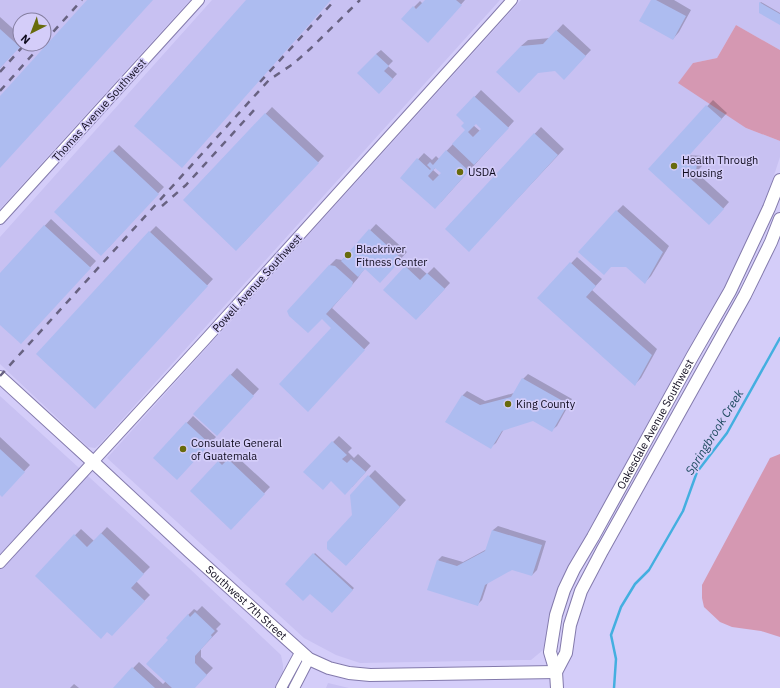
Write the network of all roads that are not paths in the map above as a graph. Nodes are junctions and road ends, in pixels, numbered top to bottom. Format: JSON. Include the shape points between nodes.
{"nodes":[{"id":1,"x":198,"y":0,"type":"edge"},
{"id":2,"x":512,"y":0,"type":"edge"},
{"id":3,"x":780,"y":180,"type":"edge"},
{"id":4,"x":780,"y":212,"type":"edge"},
{"id":5,"x":780,"y":219,"type":"edge"},
{"id":6,"x":0,"y":220,"type":"edge"},
{"id":7,"x":730,"y":291,"type":"junction"},
{"id":8,"x":0,"y":377,"type":"edge"},
{"id":9,"x":652,"y":429,"type":"junction"},
{"id":10,"x":93,"y":462,"type":"junction"},
{"id":11,"x":615,"y":528,"type":"junction"},
{"id":12,"x":0,"y":563,"type":"edge"},
{"id":13,"x":305,"y":655,"type":"junction"},
{"id":14,"x":556,"y":672,"type":"junction"},
{"id":15,"x":281,"y":688,"type":"edge"},
{"id":16,"x":294,"y":688,"type":"edge"},
{"id":17,"x":557,"y":688,"type":"edge"}],
"edges":[{"from":1,"to":6,"type":"street","name":"Thomas Avenue Southwest"},
{"from":2,"to":10,"type":"street","name":"Powell Avenue Southwest"},
{"from":3,"to":7,"type":"street","name":"Oakesdale Avenue Southwest"},
{"from":4,"to":7,"type":"street","via":[[742,285]]},
{"from":5,"to":11,"type":"street","name":"Oakesdale Avenue Southwest","via":[[745,295]]},
{"from":7,"to":9,"type":"street","name":"Oakesdale Avenue Southwest"},
{"from":8,"to":10,"type":"street","name":"Southwest 7th Street"},
{"from":9,"to":11,"type":"street","via":[[651,450],[617,513]]},
{"from":9,"to":14,"type":"street","name":"Oakesdale Avenue Southwest","via":[[564,590],[556,615],[550,652]]},
{"from":10,"to":12,"type":"street","name":"Powell Avenue Southwest"},
{"from":10,"to":13,"type":"street","name":"Southwest 7th Street"},
{"from":11,"to":14,"type":"street","name":"Oakesdale Avenue Southwest","via":[[581,591],[570,625],[566,653]]},
{"from":13,"to":14,"type":"street","name":"Southwest 7th Street","via":[[329,668],[370,675]]},
{"from":13,"to":15,"type":"street"},
{"from":13,"to":16,"type":"street"},
{"from":14,"to":17,"type":"street","name":"Oakesdale Avenue Southwest"}]}
